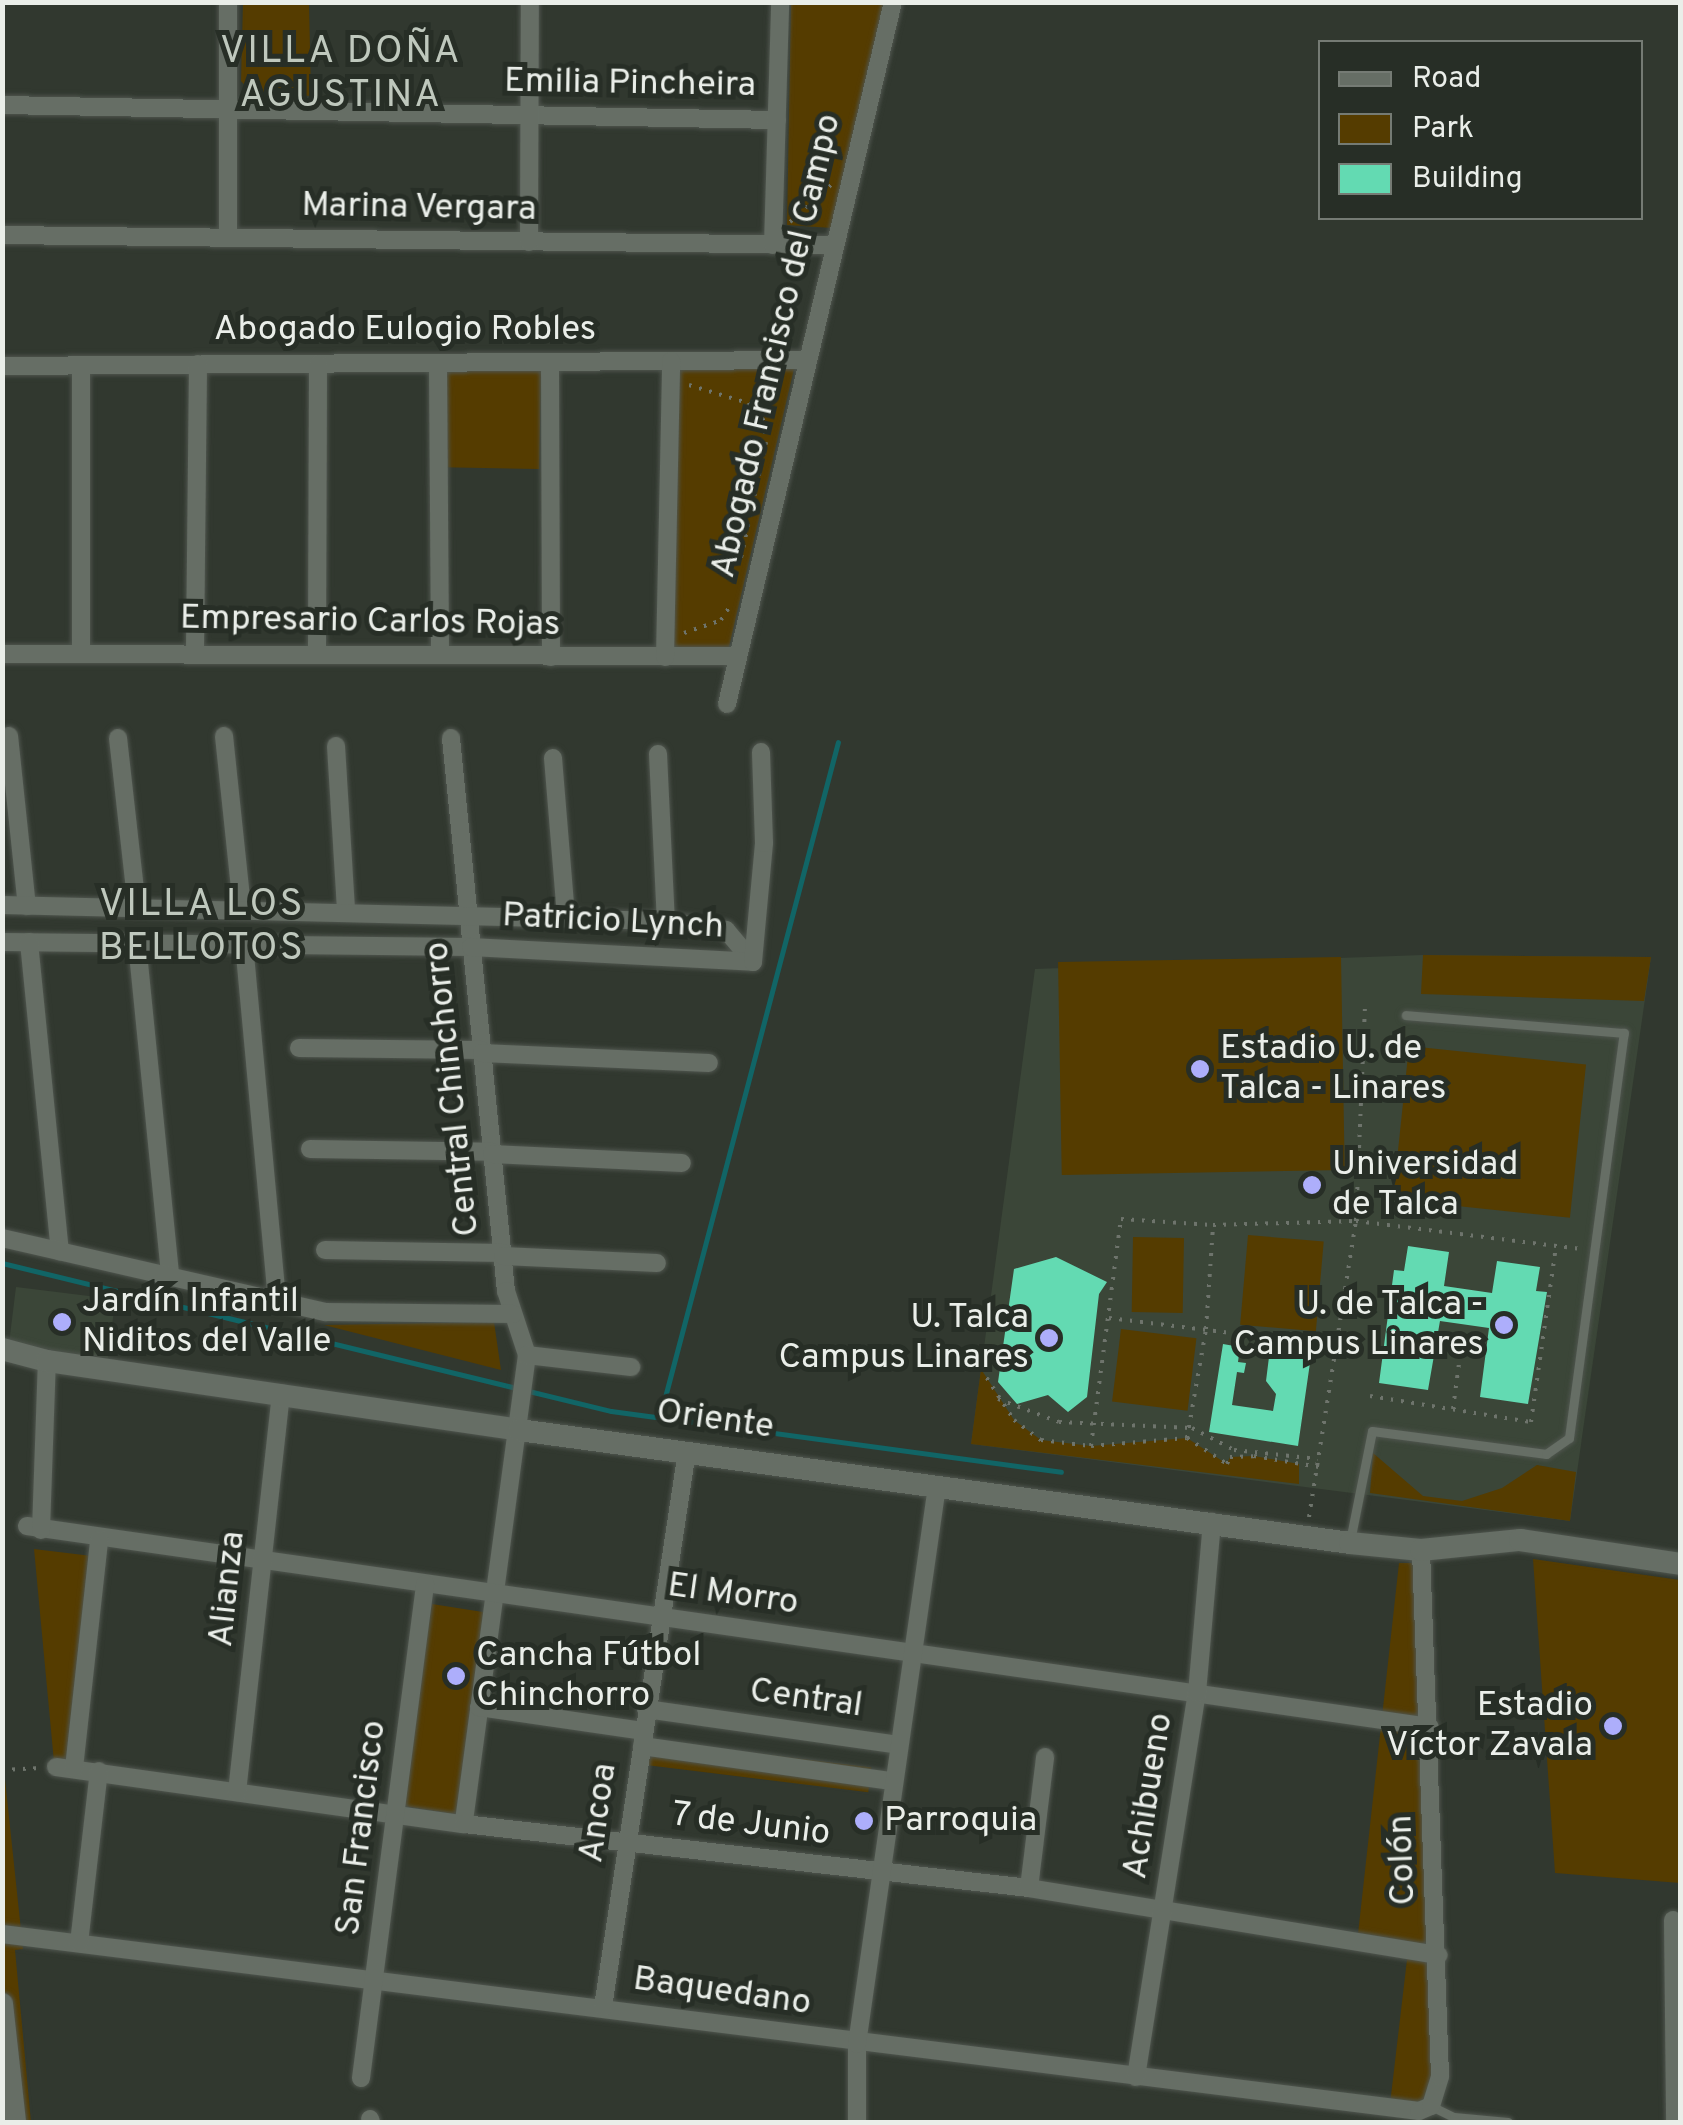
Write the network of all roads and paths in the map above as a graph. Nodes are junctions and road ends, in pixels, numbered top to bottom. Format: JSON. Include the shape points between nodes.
{"nodes":[{"id":1,"x":228,"y":2,"type":"edge"},
{"id":2,"x":530,"y":2,"type":"edge"},
{"id":3,"x":780,"y":2,"type":"edge"},
{"id":4,"x":893,"y":2,"type":"edge"},
{"id":5,"x":2,"y":104,"type":"edge"},
{"id":6,"x":228,"y":108,"type":"junction"},
{"id":7,"x":530,"y":114,"type":"junction"},
{"id":8,"x":777,"y":120,"type":"junction"},
{"id":9,"x":838,"y":174,"type":"dead end"},
{"id":10,"x":774,"y":224,"type":"junction"},
{"id":11,"x":2,"y":235,"type":"edge"},
{"id":12,"x":228,"y":238,"type":"junction"},
{"id":13,"x":529,"y":242,"type":"junction"},
{"id":14,"x":773,"y":245,"type":"junction"},
{"id":15,"x":835,"y":245,"type":"junction"},
{"id":16,"x":807,"y":360,"type":"junction"},
{"id":17,"x":550,"y":362,"type":"junction"},
{"id":18,"x":438,"y":363,"type":"junction"},
{"id":19,"x":198,"y":364,"type":"junction"},
{"id":20,"x":318,"y":364,"type":"junction"},
{"id":21,"x":81,"y":365,"type":"junction"},
{"id":22,"x":2,"y":366,"type":"edge"},
{"id":23,"x":671,"y":370,"type":"junction"},
{"id":24,"x":739,"y":568,"type":"dead end"},
{"id":25,"x":732,"y":604,"type":"dead end"},
{"id":26,"x":666,"y":648,"type":"junction"},
{"id":27,"x":195,"y":651,"type":"junction"},
{"id":28,"x":317,"y":652,"type":"junction"},
{"id":29,"x":81,"y":653,"type":"junction"},
{"id":30,"x":440,"y":653,"type":"junction"},
{"id":31,"x":2,"y":654,"type":"edge"},
{"id":32,"x":736,"y":656,"type":"junction"},
{"id":33,"x":551,"y":658,"type":"junction"},
{"id":34,"x":728,"y":704,"type":"dead end"},
{"id":35,"x":9,"y":736,"type":"dead end"},
{"id":36,"x":224,"y":736,"type":"dead end"},
{"id":37,"x":118,"y":738,"type":"dead end"},
{"id":38,"x":451,"y":738,"type":"dead end"},
{"id":39,"x":336,"y":746,"type":"dead end"},
{"id":40,"x":760,"y":752,"type":"dead end"},
{"id":41,"x":658,"y":754,"type":"dead end"},
{"id":42,"x":553,"y":758,"type":"dead end"},
{"id":43,"x":2,"y":906,"type":"edge"},
{"id":44,"x":27,"y":906,"type":"junction"},
{"id":45,"x":137,"y":907,"type":"junction"},
{"id":46,"x":242,"y":908,"type":"junction"},
{"id":47,"x":346,"y":910,"type":"junction"},
{"id":48,"x":468,"y":912,"type":"junction"},
{"id":49,"x":566,"y":917,"type":"junction"},
{"id":50,"x":666,"y":921,"type":"junction"},
{"id":51,"x":2,"y":942,"type":"edge"},
{"id":52,"x":30,"y":942,"type":"junction"},
{"id":53,"x":138,"y":943,"type":"junction"},
{"id":54,"x":244,"y":944,"type":"junction"},
{"id":55,"x":470,"y":946,"type":"junction"},
{"id":56,"x":753,"y":962,"type":"junction"},
{"id":57,"x":1365,"y":1006,"type":"dead end"},
{"id":58,"x":1406,"y":1016,"type":"dead end"},
{"id":59,"x":299,"y":1048,"type":"dead end"},
{"id":60,"x":482,"y":1052,"type":"junction"},
{"id":61,"x":710,"y":1063,"type":"dead end"},
{"id":62,"x":310,"y":1149,"type":"dead end"},
{"id":63,"x":492,"y":1153,"type":"junction"},
{"id":64,"x":682,"y":1163,"type":"dead end"},
{"id":65,"x":1356,"y":1221,"type":"junction"},
{"id":66,"x":1213,"y":1226,"type":"junction"},
{"id":67,"x":2,"y":1238,"type":"edge"},
{"id":68,"x":1556,"y":1245,"type":"junction"},
{"id":69,"x":325,"y":1250,"type":"dead end"},
{"id":70,"x":60,"y":1251,"type":"junction"},
{"id":71,"x":1593,"y":1251,"type":"junction"},
{"id":72,"x":503,"y":1254,"type":"junction"},
{"id":73,"x":656,"y":1263,"type":"dead end"},
{"id":74,"x":170,"y":1276,"type":"junction"},
{"id":75,"x":277,"y":1301,"type":"junction"},
{"id":76,"x":513,"y":1314,"type":"junction"},
{"id":77,"x":1110,"y":1318,"type":"junction"},
{"id":78,"x":1206,"y":1329,"type":"junction"},
{"id":79,"x":1462,"y":1341,"type":"dead end"},
{"id":80,"x":1340,"y":1346,"type":"junction"},
{"id":81,"x":2,"y":1349,"type":"edge"},
{"id":82,"x":47,"y":1361,"type":"junction"},
{"id":83,"x":527,"y":1362,"type":"junction"},
{"id":84,"x":631,"y":1368,"type":"dead end"},
{"id":85,"x":981,"y":1370,"type":"dead end"},
{"id":86,"x":281,"y":1393,"type":"junction"},
{"id":87,"x":1370,"y":1396,"type":"dead end"},
{"id":88,"x":998,"y":1398,"type":"junction"},
{"id":89,"x":1453,"y":1409,"type":"junction"},
{"id":90,"x":1094,"y":1424,"type":"junction"},
{"id":91,"x":1192,"y":1428,"type":"junction"},
{"id":92,"x":519,"y":1430,"type":"junction"},
{"id":93,"x":1188,"y":1438,"type":"junction"},
{"id":94,"x":1091,"y":1446,"type":"junction"},
{"id":95,"x":687,"y":1451,"type":"junction"},
{"id":96,"x":1320,"y":1459,"type":"junction"},
{"id":97,"x":1319,"y":1467,"type":"junction"},
{"id":98,"x":937,"y":1486,"type":"junction"},
{"id":99,"x":1212,"y":1522,"type":"junction"},
{"id":100,"x":1306,"y":1538,"type":"junction"},
{"id":101,"x":99,"y":1540,"type":"junction"},
{"id":102,"x":1350,"y":1543,"type":"junction"},
{"id":103,"x":1421,"y":1550,"type":"junction"},
{"id":104,"x":265,"y":1564,"type":"junction"},
{"id":105,"x":1680,"y":1564,"type":"edge"},
{"id":106,"x":425,"y":1584,"type":"junction"},
{"id":107,"x":495,"y":1594,"type":"junction"},
{"id":108,"x":662,"y":1618,"type":"junction"},
{"id":109,"x":912,"y":1655,"type":"junction"},
{"id":110,"x":1197,"y":1693,"type":"junction"},
{"id":111,"x":479,"y":1707,"type":"junction"},
{"id":112,"x":646,"y":1709,"type":"junction"},
{"id":113,"x":1430,"y":1727,"type":"junction"},
{"id":114,"x":643,"y":1738,"type":"junction"},
{"id":115,"x":898,"y":1745,"type":"junction"},
{"id":116,"x":1045,"y":1757,"type":"dead end"},
{"id":117,"x":65,"y":1768,"type":"junction"},
{"id":118,"x":2,"y":1770,"type":"edge"},
{"id":119,"x":99,"y":1771,"type":"junction"},
{"id":120,"x":892,"y":1781,"type":"junction"},
{"id":121,"x":238,"y":1792,"type":"junction"},
{"id":122,"x":396,"y":1814,"type":"junction"},
{"id":123,"x":464,"y":1824,"type":"junction"},
{"id":124,"x":627,"y":1844,"type":"junction"},
{"id":125,"x":880,"y":1872,"type":"junction"},
{"id":126,"x":1029,"y":1888,"type":"junction"},
{"id":127,"x":1164,"y":1910,"type":"junction"},
{"id":128,"x":1673,"y":1920,"type":"dead end"},
{"id":129,"x":2,"y":1934,"type":"edge"},
{"id":130,"x":78,"y":1944,"type":"junction"},
{"id":131,"x":1438,"y":1955,"type":"junction"},
{"id":132,"x":376,"y":1980,"type":"junction"},
{"id":133,"x":2,"y":2004,"type":"edge"},
{"id":134,"x":603,"y":2008,"type":"junction"},
{"id":135,"x":857,"y":2044,"type":"junction"},
{"id":136,"x":1136,"y":2077,"type":"junction"},
{"id":137,"x":361,"y":2078,"type":"dead end"},
{"id":138,"x":1431,"y":2106,"type":"junction"},
{"id":139,"x":14,"y":2122,"type":"edge"},
{"id":140,"x":857,"y":2122,"type":"edge"},
{"id":141,"x":1508,"y":2122,"type":"edge"},
{"id":142,"x":1675,"y":2122,"type":"edge"}],
"edges":[{"from":1,"to":6,"type":"street"},
{"from":2,"to":7,"type":"street"},
{"from":3,"to":8,"type":"street"},
{"from":4,"to":15,"type":"street","name":"Abogado Francisco del Campo"},
{"from":5,"to":6,"type":"street","name":"Emilia Pincheira"},
{"from":6,"to":7,"type":"street","name":"Emilia Pincheira"},
{"from":6,"to":12,"type":"street"},
{"from":7,"to":8,"type":"street","name":"Emilia Pincheira"},
{"from":7,"to":13,"type":"street"},
{"from":8,"to":10,"type":"street"},
{"from":9,"to":10,"type":"path","via":[[787,225]]},
{"from":10,"to":14,"type":"street"},
{"from":11,"to":12,"type":"street","name":"Marina Vergara"},
{"from":12,"to":13,"type":"street","name":"Marina Vergara"},
{"from":13,"to":14,"type":"street","name":"Marina Vergara"},
{"from":14,"to":15,"type":"street","name":"Marina Vergara"},
{"from":15,"to":16,"type":"street","name":"Abogado Francisco del Campo"},
{"from":16,"to":23,"type":"street","name":"Abogado Eulogio Robles"},
{"from":16,"to":32,"type":"street","name":"Abogado Francisco del Campo"},
{"from":17,"to":18,"type":"street","name":"Abogado Eulogio Robles"},
{"from":17,"to":23,"type":"street","name":"Abogado Eulogio Robles"},
{"from":17,"to":33,"type":"street"},
{"from":18,"to":20,"type":"street","name":"Abogado Eulogio Robles"},
{"from":18,"to":30,"type":"street"},
{"from":19,"to":20,"type":"street","name":"Abogado Eulogio Robles"},
{"from":19,"to":21,"type":"street","name":"Abogado Eulogio Robles"},
{"from":19,"to":27,"type":"street"},
{"from":20,"to":28,"type":"street"},
{"from":21,"to":22,"type":"street","name":"Abogado Eulogio Robles"},
{"from":21,"to":29,"type":"street"},
{"from":23,"to":24,"type":"path","via":[[748,403],[764,421],[766,442]]},
{"from":23,"to":26,"type":"street"},
{"from":25,"to":26,"type":"path","via":[[722,620]]},
{"from":26,"to":32,"type":"street","name":"Empresario Carlos Rojas"},
{"from":26,"to":33,"type":"street","name":"Empresario Carlos Rojas"},
{"from":27,"to":28,"type":"street","name":"Empresario Carlos Rojas"},
{"from":27,"to":29,"type":"street","name":"Empresario Carlos Rojas"},
{"from":28,"to":30,"type":"street","name":"Empresario Carlos Rojas"},
{"from":29,"to":31,"type":"street","name":"Empresario Carlos Rojas"},
{"from":30,"to":33,"type":"street","name":"Empresario Carlos Rojas"},
{"from":32,"to":34,"type":"street","name":"Abogado Francisco del Campo"},
{"from":35,"to":44,"type":"street"},
{"from":36,"to":46,"type":"street"},
{"from":37,"to":45,"type":"street"},
{"from":38,"to":48,"type":"street","name":"Central Chinchorro"},
{"from":39,"to":47,"type":"street"},
{"from":40,"to":56,"type":"street","via":[[764,843]]},
{"from":41,"to":50,"type":"street"},
{"from":42,"to":49,"type":"street"},
{"from":43,"to":44,"type":"street","name":"Patricio Lynch"},
{"from":44,"to":45,"type":"street","name":"Patricio Lynch"},
{"from":45,"to":46,"type":"street","name":"Patricio Lynch"},
{"from":46,"to":47,"type":"street","name":"Patricio Lynch"},
{"from":47,"to":48,"type":"street","name":"Patricio Lynch"},
{"from":48,"to":49,"type":"street","name":"Patricio Lynch"},
{"from":48,"to":55,"type":"street","name":"Central Chinchorro"},
{"from":49,"to":50,"type":"street","name":"Patricio Lynch"},
{"from":50,"to":56,"type":"street","name":"Patricio Lynch","via":[[726,930]]},
{"from":51,"to":52,"type":"street","name":"Patricio Lynch"},
{"from":52,"to":53,"type":"street","name":"Patricio Lynch"},
{"from":52,"to":70,"type":"street"},
{"from":53,"to":54,"type":"street","name":"Patricio Lynch"},
{"from":53,"to":74,"type":"street"},
{"from":54,"to":55,"type":"street","name":"Patricio Lynch"},
{"from":54,"to":75,"type":"street"},
{"from":55,"to":56,"type":"street","name":"Patricio Lynch"},
{"from":55,"to":60,"type":"street","name":"Central Chinchorro"},
{"from":57,"to":65,"type":"path"},
{"from":58,"to":71,"type":"lane","via":[[1624,1033]]},
{"from":59,"to":60,"type":"street"},
{"from":60,"to":61,"type":"street"},
{"from":60,"to":63,"type":"street","name":"Central Chinchorro"},
{"from":62,"to":63,"type":"street"},
{"from":63,"to":64,"type":"street"},
{"from":63,"to":72,"type":"street","name":"Central Chinchorro"},
{"from":65,"to":66,"type":"path"},
{"from":65,"to":68,"type":"path"},
{"from":65,"to":80,"type":"path"},
{"from":66,"to":77,"type":"path","via":[[1121,1219]]},
{"from":66,"to":78,"type":"path"},
{"from":67,"to":70,"type":"street"},
{"from":68,"to":71,"type":"path"},
{"from":68,"to":89,"type":"path","via":[[1531,1422]]},
{"from":69,"to":72,"type":"street"},
{"from":70,"to":74,"type":"street"},
{"from":71,"to":102,"type":"lane","via":[[1569,1438],[1546,1454],[1372,1432]]},
{"from":72,"to":73,"type":"street"},
{"from":72,"to":76,"type":"street","name":"Central Chinchorro"},
{"from":74,"to":75,"type":"street"},
{"from":75,"to":76,"type":"street","via":[[326,1312]]},
{"from":76,"to":83,"type":"street","name":"Central Chinchorro"},
{"from":77,"to":78,"type":"path"},
{"from":77,"to":90,"type":"path"},
{"from":78,"to":80,"type":"path"},
{"from":78,"to":91,"type":"path"},
{"from":79,"to":89,"type":"path"},
{"from":80,"to":96,"type":"path"},
{"from":81,"to":82,"type":"street","name":"Oriente"},
{"from":82,"to":86,"type":"street","name":"Oriente"},
{"from":82,"to":101,"type":"street","name":"El Morro","via":[[34,1528]]},
{"from":83,"to":84,"type":"street"},
{"from":83,"to":92,"type":"street","name":"Central Chinchorro"},
{"from":85,"to":88,"type":"path"},
{"from":86,"to":92,"type":"street","name":"Oriente"},
{"from":86,"to":104,"type":"street","name":"Alianza"},
{"from":87,"to":89,"type":"path"},
{"from":88,"to":90,"type":"path","via":[[1059,1422]]},
{"from":88,"to":94,"type":"path","via":[[1041,1440]]},
{"from":90,"to":91,"type":"path"},
{"from":90,"to":94,"type":"path"},
{"from":91,"to":93,"type":"path"},
{"from":91,"to":96,"type":"path","via":[[1234,1450]]},
{"from":92,"to":95,"type":"street","name":"Oriente"},
{"from":92,"to":107,"type":"street","name":"Central Chinchorro"},
{"from":93,"to":94,"type":"path"},
{"from":93,"to":97,"type":"path","via":[[1227,1464],[1230,1457],[1254,1456]]},
{"from":95,"to":98,"type":"street","name":"Oriente"},
{"from":95,"to":108,"type":"street","name":"Ancoa"},
{"from":96,"to":97,"type":"path"},
{"from":97,"to":100,"type":"path"},
{"from":98,"to":99,"type":"street","name":"Oriente"},
{"from":98,"to":109,"type":"street"},
{"from":99,"to":100,"type":"street","name":"Oriente"},
{"from":99,"to":110,"type":"street","name":"Achibueno"},
{"from":100,"to":102,"type":"street","name":"Oriente"},
{"from":101,"to":104,"type":"street","name":"El Morro"},
{"from":101,"to":117,"type":"street"},
{"from":102,"to":103,"type":"street","name":"Oriente"},
{"from":103,"to":105,"type":"street","name":"Oriente","via":[[1520,1540]]},
{"from":103,"to":113,"type":"street","name":"Colón"},
{"from":104,"to":106,"type":"street","name":"El Morro"},
{"from":104,"to":121,"type":"street","name":"Alianza"},
{"from":106,"to":107,"type":"street","name":"El Morro"},
{"from":106,"to":122,"type":"street","name":"San Francisco"},
{"from":107,"to":108,"type":"street","name":"El Morro"},
{"from":107,"to":111,"type":"street","name":"Central Chinchorro"},
{"from":108,"to":109,"type":"street","name":"El Morro"},
{"from":108,"to":112,"type":"street","name":"Ancoa"},
{"from":109,"to":110,"type":"street","name":"El Morro"},
{"from":109,"to":115,"type":"street"},
{"from":110,"to":113,"type":"street","name":"El Morro"},
{"from":110,"to":127,"type":"street","name":"Achibueno"},
{"from":111,"to":114,"type":"street","name":"Central"},
{"from":111,"to":123,"type":"street","name":"Central Chinchorro"},
{"from":112,"to":114,"type":"street","name":"Ancoa"},
{"from":112,"to":115,"type":"street","name":"Central"},
{"from":113,"to":131,"type":"street","name":"Colón"},
{"from":114,"to":120,"type":"street","name":"Central"},
{"from":114,"to":124,"type":"street","name":"Ancoa"},
{"from":115,"to":120,"type":"street"},
{"from":116,"to":126,"type":"street"},
{"from":117,"to":118,"type":"path"},
{"from":117,"to":119,"type":"street","name":"7 de Junio"},
{"from":119,"to":121,"type":"street","name":"7 de Junio"},
{"from":119,"to":130,"type":"street"},
{"from":120,"to":125,"type":"street"},
{"from":121,"to":122,"type":"street","name":"7 de Junio"},
{"from":122,"to":123,"type":"street","name":"7 de Junio"},
{"from":122,"to":132,"type":"street","name":"San Francisco"},
{"from":123,"to":124,"type":"street","name":"7 de Junio"},
{"from":124,"to":125,"type":"street","name":"7 de Junio"},
{"from":124,"to":134,"type":"street","name":"Ancoa"},
{"from":125,"to":126,"type":"street","name":"7 de Junio"},
{"from":125,"to":135,"type":"street"},
{"from":126,"to":127,"type":"street","name":"7 de Junio"},
{"from":127,"to":131,"type":"street","name":"7 de Junio"},
{"from":127,"to":136,"type":"street","name":"Achibueno"},
{"from":128,"to":142,"type":"street"},
{"from":129,"to":130,"type":"street","name":"Baquedano"},
{"from":130,"to":132,"type":"street","name":"Baquedano"},
{"from":131,"to":138,"type":"street","name":"Colón","via":[[1440,2076]]},
{"from":132,"to":134,"type":"street","name":"Baquedano"},
{"from":132,"to":137,"type":"street","name":"San Francisco"},
{"from":133,"to":139,"type":"street"},
{"from":134,"to":135,"type":"street","name":"Baquedano"},
{"from":135,"to":136,"type":"street","name":"Baquedano"},
{"from":135,"to":140,"type":"street"},
{"from":136,"to":138,"type":"street","name":"Baquedano","via":[[1400,2112]]},
{"from":138,"to":141,"type":"lane","via":[[1454,2117]]}]}
